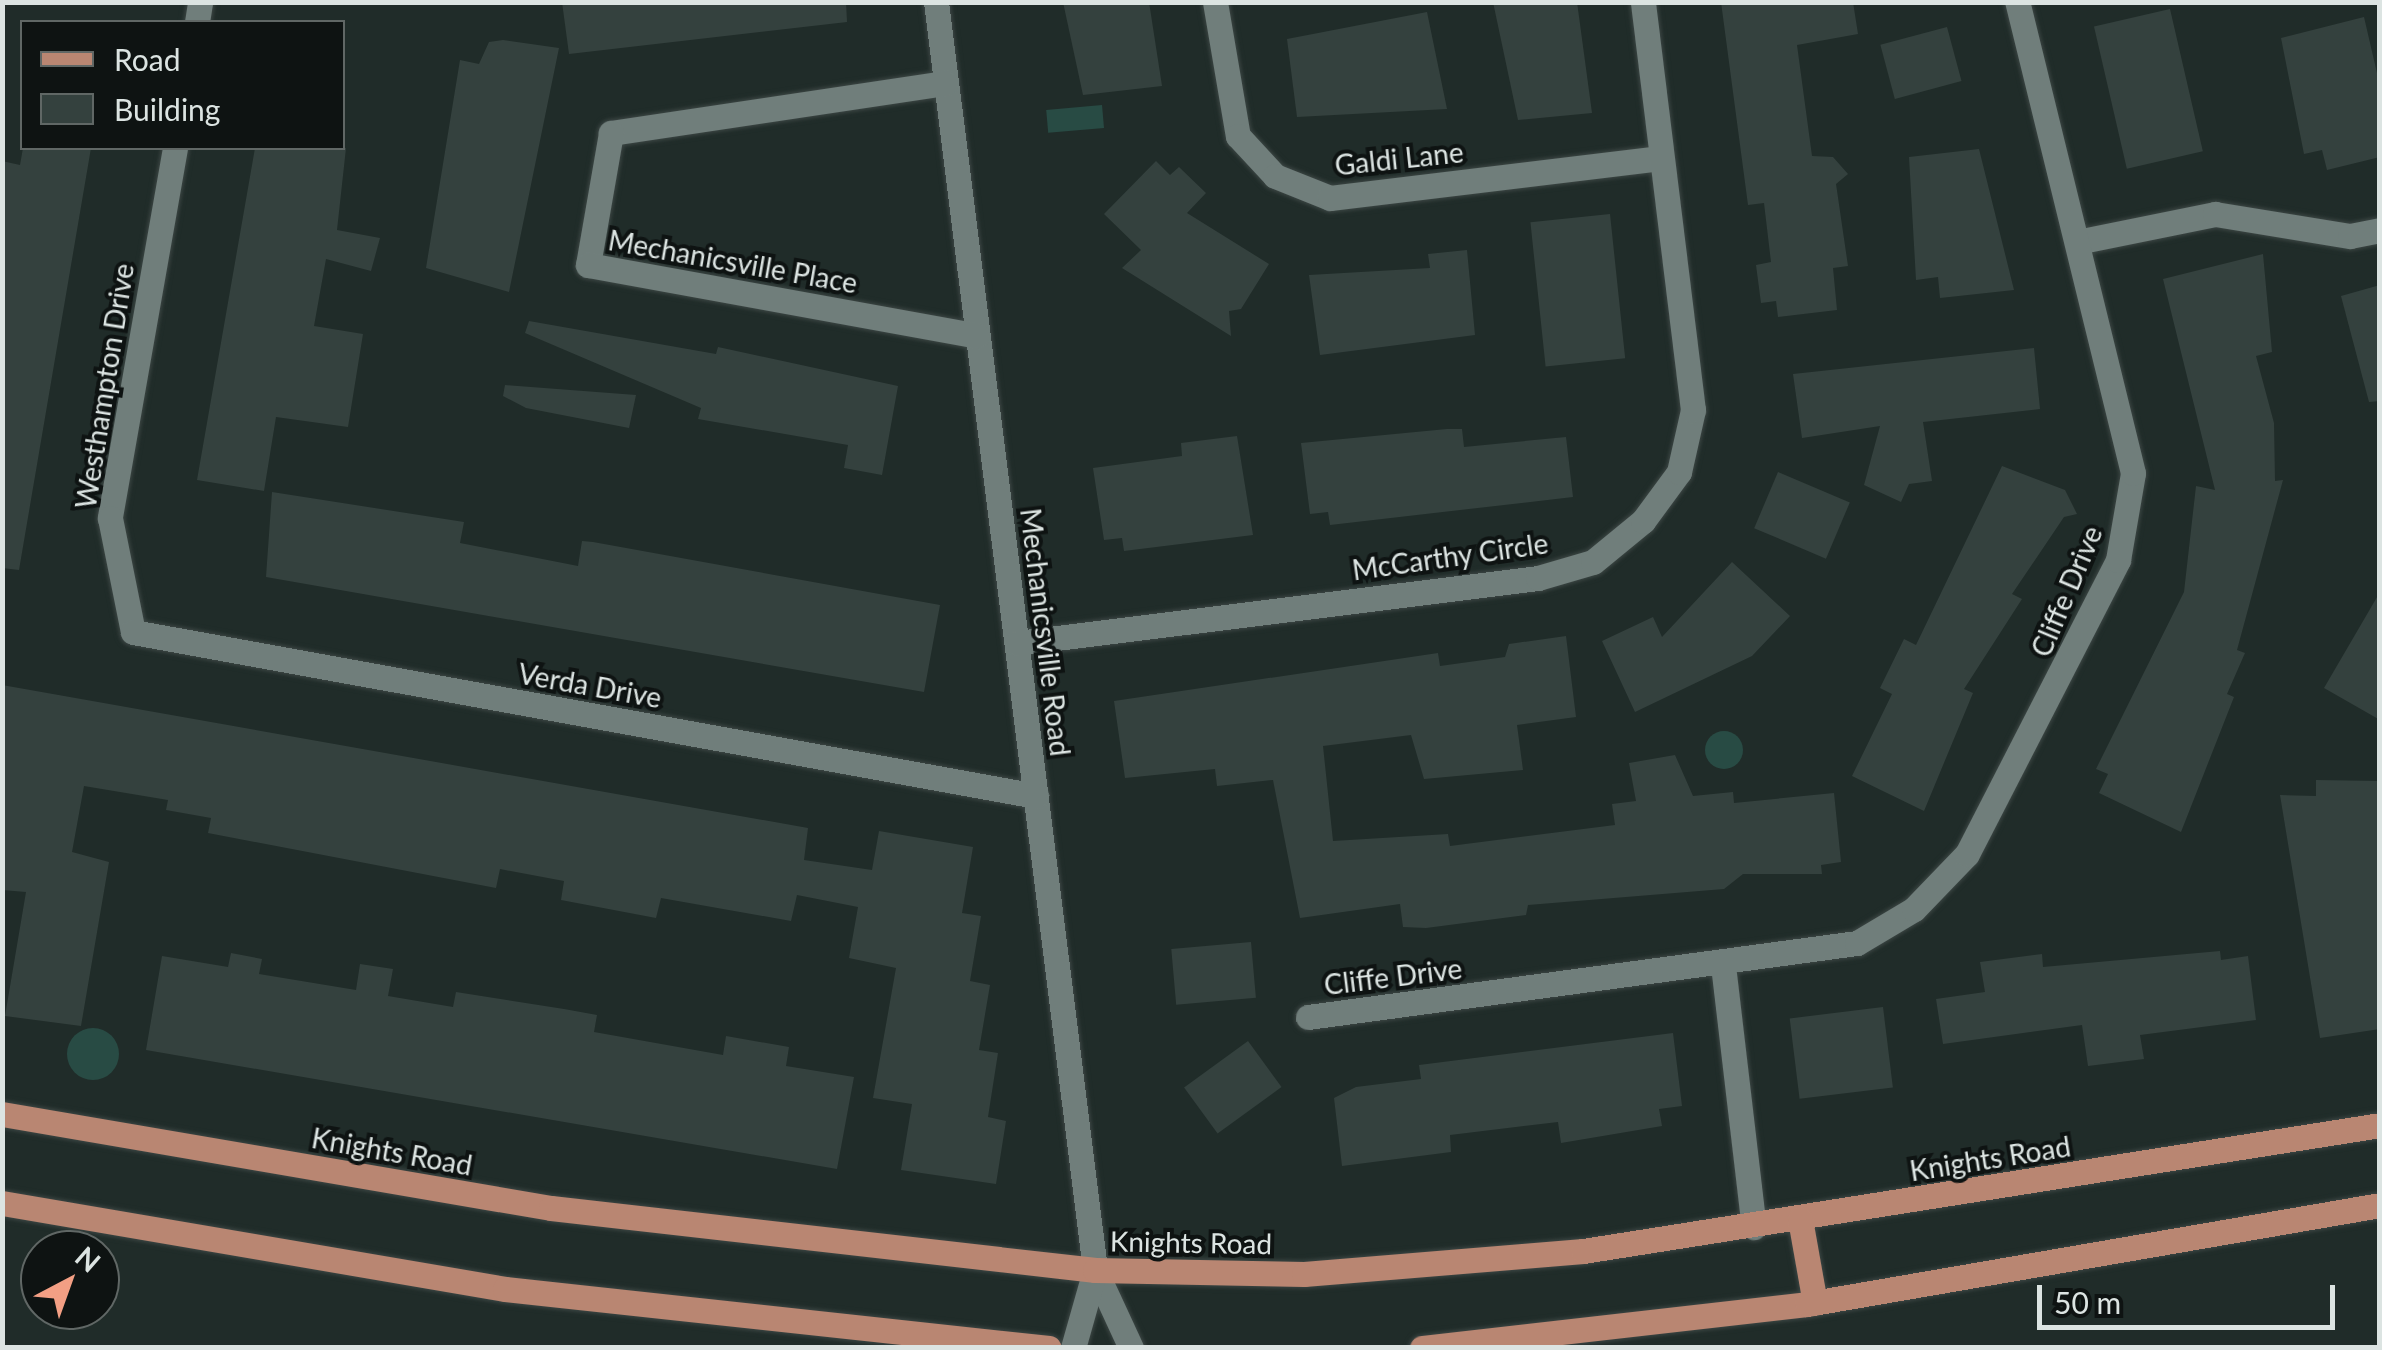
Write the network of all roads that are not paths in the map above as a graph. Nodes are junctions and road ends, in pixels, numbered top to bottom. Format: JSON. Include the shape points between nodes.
{"nodes":[{"id":1,"x":936,"y":2,"type":"edge"},
{"id":2,"x":1215,"y":2,"type":"edge"},
{"id":3,"x":1643,"y":2,"type":"edge"},
{"id":4,"x":2017,"y":2,"type":"edge"},
{"id":5,"x":945,"y":83,"type":"junction"},
{"id":6,"x":175,"y":150,"type":"edge"},
{"id":7,"x":1661,"y":158,"type":"junction"},
{"id":8,"x":2380,"y":230,"type":"edge"},
{"id":9,"x":2077,"y":242,"type":"junction"},
{"id":10,"x":977,"y":336,"type":"junction"},
{"id":11,"x":133,"y":632,"type":"joint"},
{"id":12,"x":1017,"y":643,"type":"junction"},
{"id":13,"x":1036,"y":796,"type":"junction"},
{"id":14,"x":1723,"y":965,"type":"junction"},
{"id":15,"x":1308,"y":1016,"type":"dead end"},
{"id":16,"x":2,"y":1114,"type":"edge"},
{"id":17,"x":2380,"y":1125,"type":"edge"},
{"id":18,"x":2,"y":1203,"type":"edge"},
{"id":19,"x":2380,"y":1205,"type":"edge"},
{"id":20,"x":1800,"y":1220,"type":"junction"},
{"id":21,"x":1754,"y":1227,"type":"junction"},
{"id":22,"x":1094,"y":1270,"type":"junction"},
{"id":23,"x":1815,"y":1303,"type":"junction"},
{"id":24,"x":1049,"y":1348,"type":"edge"},
{"id":25,"x":1073,"y":1348,"type":"edge"},
{"id":26,"x":1132,"y":1348,"type":"edge"},
{"id":27,"x":1422,"y":1348,"type":"edge"}],
"edges":[{"from":1,"to":5,"type":"street","name":"Mechanicsville Road"},
{"from":2,"to":7,"type":"street","name":"Galdi Lane","via":[[1238,136],[1276,176],[1330,198]]},
{"from":3,"to":7,"type":"street","name":"McCarthy Circle"},
{"from":4,"to":9,"type":"street","name":"Cliffe Drive"},
{"from":5,"to":10,"type":"street","name":"Mechanicsville Road"},
{"from":5,"to":10,"type":"street","name":"Mechanicsville Place","via":[[610,134],[588,265]]},
{"from":6,"to":11,"type":"street","name":"Westhampton Drive","via":[[110,518]]},
{"from":7,"to":12,"type":"street","name":"McCarthy Circle","via":[[1693,410],[1679,472],[1642,521],[1593,562],[1538,578]]},
{"from":8,"to":9,"type":"street","via":[[2350,236],[2214,214]]},
{"from":9,"to":14,"type":"street","name":"Cliffe Drive","via":[[2133,473],[2118,560],[2044,714],[1967,854],[1914,909],[1857,943]]},
{"from":10,"to":12,"type":"street","name":"Mechanicsville Road"},
{"from":11,"to":13,"type":"street","name":"Verda Drive"},
{"from":12,"to":13,"type":"street","name":"Mechanicsville Road"},
{"from":13,"to":22,"type":"street","name":"Mechanicsville Road"},
{"from":14,"to":15,"type":"street","name":"Cliffe Drive"},
{"from":14,"to":21,"type":"street"},
{"from":16,"to":22,"type":"main road","name":"Knights Road","via":[[551,1208]]},
{"from":17,"to":20,"type":"main road","name":"Knights Road"},
{"from":18,"to":24,"type":"main road","via":[[505,1288]]},
{"from":19,"to":23,"type":"main road"},
{"from":20,"to":21,"type":"main road","name":"Knights Road"},
{"from":20,"to":23,"type":"main road"},
{"from":21,"to":22,"type":"main road","name":"Knights Road","via":[[1304,1274]]},
{"from":22,"to":25,"type":"street"},
{"from":22,"to":26,"type":"street"},
{"from":23,"to":27,"type":"main road"}]}
